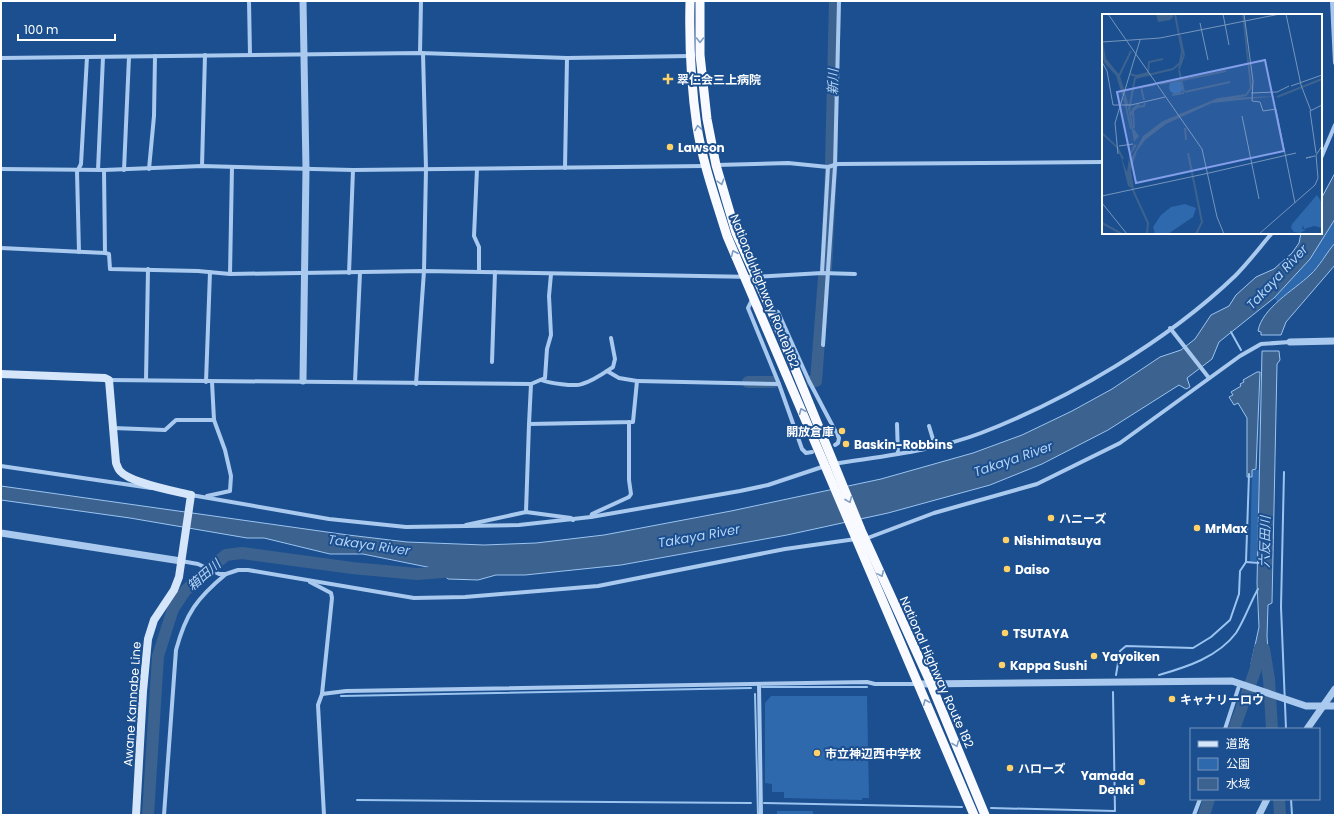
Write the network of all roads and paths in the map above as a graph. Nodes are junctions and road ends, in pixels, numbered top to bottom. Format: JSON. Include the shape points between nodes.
{"nodes":[{"id":1,"x":249,"y":1,"type":"edge"},
{"id":2,"x":302,"y":1,"type":"edge"},
{"id":3,"x":420,"y":1,"type":"edge"},
{"id":4,"x":690,"y":1,"type":"edge"},
{"id":5,"x":700,"y":1,"type":"edge"},
{"id":6,"x":839,"y":1,"type":"edge"},
{"id":7,"x":1332,"y":1,"type":"edge"},
{"id":8,"x":421,"y":53,"type":"junction"},
{"id":9,"x":304,"y":54,"type":"junction"},
{"id":10,"x":250,"y":55,"type":"junction"},
{"id":11,"x":155,"y":56,"type":"junction"},
{"id":12,"x":205,"y":56,"type":"junction"},
{"id":13,"x":690,"y":56,"type":"junction"},
{"id":14,"x":87,"y":57,"type":"junction"},
{"id":15,"x":103,"y":57,"type":"junction"},
{"id":16,"x":1,"y":58,"type":"edge"},
{"id":17,"x":129,"y":58,"type":"junction"},
{"id":18,"x":567,"y":58,"type":"junction"},
{"id":19,"x":1335,"y":63,"type":"edge"},
{"id":20,"x":1335,"y":125,"type":"edge"},
{"id":21,"x":1322,"y":156,"type":"edge"},
{"id":22,"x":1102,"y":162,"type":"edge"},
{"id":23,"x":716,"y":165,"type":"junction"},
{"id":24,"x":202,"y":166,"type":"junction"},
{"id":25,"x":706,"y":166,"type":"junction"},
{"id":26,"x":835,"y":166,"type":"junction"},
{"id":27,"x":232,"y":167,"type":"junction"},
{"id":28,"x":828,"y":167,"type":"junction"},
{"id":29,"x":80,"y":168,"type":"junction"},
{"id":30,"x":476,"y":168,"type":"junction"},
{"id":31,"x":565,"y":168,"type":"junction"},
{"id":32,"x":1,"y":169,"type":"edge"},
{"id":33,"x":149,"y":169,"type":"junction"},
{"id":34,"x":306,"y":169,"type":"junction"},
{"id":35,"x":426,"y":169,"type":"junction"},
{"id":36,"x":98,"y":170,"type":"junction"},
{"id":37,"x":104,"y":170,"type":"junction"},
{"id":38,"x":124,"y":170,"type":"junction"},
{"id":39,"x":353,"y":170,"type":"junction"},
{"id":40,"x":1271,"y":234,"type":"edge"},
{"id":41,"x":1,"y":248,"type":"edge"},
{"id":42,"x":79,"y":252,"type":"junction"},
{"id":43,"x":105,"y":253,"type":"junction"},
{"id":44,"x":148,"y":269,"type":"junction"},
{"id":45,"x":424,"y":271,"type":"junction"},
{"id":46,"x":210,"y":272,"type":"junction"},
{"id":47,"x":479,"y":272,"type":"junction"},
{"id":48,"x":495,"y":272,"type":"junction"},
{"id":49,"x":305,"y":273,"type":"junction"},
{"id":50,"x":349,"y":273,"type":"junction"},
{"id":51,"x":360,"y":273,"type":"junction"},
{"id":52,"x":822,"y":273,"type":"junction"},
{"id":53,"x":230,"y":274,"type":"junction"},
{"id":54,"x":551,"y":274,"type":"junction"},
{"id":55,"x":828,"y":274,"type":"junction"},
{"id":56,"x":855,"y":274,"type":"dead end"},
{"id":57,"x":744,"y":277,"type":"junction"},
{"id":58,"x":755,"y":277,"type":"junction"},
{"id":59,"x":753,"y":298,"type":"junction"},
{"id":60,"x":771,"y":310,"type":"junction"},
{"id":61,"x":1170,"y":328,"type":"junction"},
{"id":62,"x":611,"y":338,"type":"dead end"},
{"id":63,"x":1335,"y":341,"type":"edge"},
{"id":64,"x":1290,"y":342,"type":"joint"},
{"id":65,"x":823,"y":345,"type":"dead end"},
{"id":66,"x":492,"y":362,"type":"dead end"},
{"id":67,"x":607,"y":371,"type":"junction"},
{"id":68,"x":1,"y":374,"type":"edge"},
{"id":69,"x":1208,"y":377,"type":"junction"},
{"id":70,"x":109,"y":380,"type":"junction"},
{"id":71,"x":146,"y":380,"type":"junction"},
{"id":72,"x":540,"y":380,"type":"junction"},
{"id":73,"x":303,"y":381,"type":"junction"},
{"id":74,"x":636,"y":381,"type":"junction"},
{"id":75,"x":206,"y":382,"type":"junction"},
{"id":76,"x":212,"y":382,"type":"junction"},
{"id":77,"x":355,"y":382,"type":"junction"},
{"id":78,"x":416,"y":384,"type":"junction"},
{"id":79,"x":531,"y":384,"type":"junction"},
{"id":80,"x":779,"y":384,"type":"junction"},
{"id":81,"x":214,"y":420,"type":"junction"},
{"id":82,"x":629,"y":422,"type":"junction"},
{"id":83,"x":529,"y":424,"type":"junction"},
{"id":84,"x":897,"y":424,"type":"dead end"},
{"id":85,"x":929,"y":426,"type":"dead end"},
{"id":86,"x":113,"y":428,"type":"junction"},
{"id":87,"x":835,"y":445,"type":"dead end"},
{"id":88,"x":935,"y":446,"type":"junction"},
{"id":89,"x":812,"y":452,"type":"dead end"},
{"id":90,"x":898,"y":454,"type":"junction"},
{"id":91,"x":1,"y":466,"type":"edge"},
{"id":92,"x":831,"y":468,"type":"junction"},
{"id":93,"x":158,"y":488,"type":"junction"},
{"id":94,"x":190,"y":496,"type":"junction"},
{"id":95,"x":202,"y":497,"type":"junction"},
{"id":96,"x":526,"y":512,"type":"junction"},
{"id":97,"x":591,"y":518,"type":"junction"},
{"id":98,"x":573,"y":520,"type":"junction"},
{"id":99,"x":465,"y":527,"type":"junction"},
{"id":100,"x":1,"y":533,"type":"edge"},
{"id":101,"x":859,"y":535,"type":"junction"},
{"id":102,"x":181,"y":558,"type":"junction"},
{"id":103,"x":226,"y":574,"type":"junction"},
{"id":104,"x":308,"y":581,"type":"junction"},
{"id":105,"x":1242,"y":683,"type":"junction"},
{"id":106,"x":759,"y":684,"type":"junction"},
{"id":107,"x":918,"y":684,"type":"junction"},
{"id":108,"x":931,"y":684,"type":"junction"},
{"id":109,"x":1335,"y":689,"type":"edge"},
{"id":110,"x":322,"y":694,"type":"junction"},
{"id":111,"x":1323,"y":706,"type":"junction"},
{"id":112,"x":1335,"y":706,"type":"edge"},
{"id":113,"x":1225,"y":728,"type":"edge"},
{"id":114,"x":1308,"y":728,"type":"edge"},
{"id":115,"x":1200,"y":800,"type":"edge"},
{"id":116,"x":1266,"y":800,"type":"edge"},
{"id":117,"x":136,"y":815,"type":"edge"},
{"id":118,"x":164,"y":815,"type":"edge"},
{"id":119,"x":324,"y":815,"type":"edge"},
{"id":120,"x":761,"y":815,"type":"edge"},
{"id":121,"x":974,"y":815,"type":"edge"},
{"id":122,"x":985,"y":815,"type":"edge"},
{"id":123,"x":1194,"y":815,"type":"edge"},
{"id":124,"x":1259,"y":815,"type":"edge"}],
"edges":[{"from":1,"to":10,"type":"street"},
{"from":2,"to":9,"type":"street"},
{"from":3,"to":8,"type":"street"},
{"from":4,"to":13,"type":"highway","name":"National Highway Route 182"},
{"from":5,"to":23,"type":"highway","name":"National Highway Route 182","one_way":true,"via":[[700,55],[707,119]]},
{"from":6,"to":26,"type":"street"},
{"from":7,"to":19,"type":"street"},
{"from":8,"to":9,"type":"street"},
{"from":8,"to":18,"type":"street"},
{"from":8,"to":35,"type":"street"},
{"from":9,"to":10,"type":"street"},
{"from":9,"to":34,"type":"street"},
{"from":10,"to":12,"type":"street"},
{"from":11,"to":12,"type":"street"},
{"from":11,"to":17,"type":"street"},
{"from":11,"to":33,"type":"street","via":[[154,116]]},
{"from":12,"to":24,"type":"street"},
{"from":13,"to":18,"type":"street"},
{"from":25,"to":13,"type":"highway","name":"National Highway Route 182","one_way":true,"via":[[697,127]]},
{"from":14,"to":15,"type":"street"},
{"from":14,"to":16,"type":"street"},
{"from":14,"to":29,"type":"street"},
{"from":15,"to":17,"type":"street"},
{"from":15,"to":36,"type":"street"},
{"from":17,"to":38,"type":"street"},
{"from":18,"to":31,"type":"street"},
{"from":20,"to":21,"type":"street"},
{"from":22,"to":26,"type":"street"},
{"from":23,"to":25,"type":"street"},
{"from":23,"to":28,"type":"street","via":[[788,163]]},
{"from":23,"to":58,"type":"highway","name":"National Highway Route 182","one_way":true,"via":[[736,233]]},
{"from":24,"to":27,"type":"street"},
{"from":24,"to":33,"type":"street"},
{"from":25,"to":31,"type":"street"},
{"from":57,"to":25,"type":"highway","name":"National Highway Route 182","one_way":true,"via":[[727,236]]},
{"from":26,"to":28,"type":"street"},
{"from":26,"to":55,"type":"street"},
{"from":27,"to":34,"type":"street"},
{"from":27,"to":53,"type":"street"},
{"from":28,"to":52,"type":"street"},
{"from":29,"to":32,"type":"street"},
{"from":29,"to":36,"type":"street"},
{"from":29,"to":42,"type":"street","via":[[77,172]]},
{"from":30,"to":31,"type":"street"},
{"from":30,"to":35,"type":"street"},
{"from":30,"to":47,"type":"street","via":[[474,236],[479,247]]},
{"from":33,"to":38,"type":"street"},
{"from":34,"to":39,"type":"street"},
{"from":34,"to":49,"type":"street"},
{"from":35,"to":39,"type":"street"},
{"from":35,"to":45,"type":"street"},
{"from":36,"to":37,"type":"street"},
{"from":37,"to":38,"type":"street"},
{"from":37,"to":43,"type":"street"},
{"from":39,"to":50,"type":"street"},
{"from":40,"to":61,"type":"street","via":[[1236,276]]},
{"from":41,"to":42,"type":"street"},
{"from":42,"to":43,"type":"street"},
{"from":43,"to":44,"type":"street","via":[[109,254],[110,269]]},
{"from":44,"to":46,"type":"street"},
{"from":44,"to":71,"type":"street"},
{"from":45,"to":47,"type":"street"},
{"from":45,"to":51,"type":"street"},
{"from":45,"to":78,"type":"street"},
{"from":46,"to":53,"type":"street"},
{"from":46,"to":75,"type":"street"},
{"from":47,"to":48,"type":"street"},
{"from":48,"to":54,"type":"street"},
{"from":48,"to":66,"type":"street"},
{"from":49,"to":50,"type":"street"},
{"from":49,"to":53,"type":"street"},
{"from":49,"to":73,"type":"street"},
{"from":50,"to":51,"type":"street"},
{"from":51,"to":77,"type":"street"},
{"from":52,"to":55,"type":"street"},
{"from":52,"to":58,"type":"street"},
{"from":54,"to":57,"type":"street"},
{"from":54,"to":72,"type":"street","via":[[551,335],[547,349],[545,378]]},
{"from":55,"to":56,"type":"street"},
{"from":55,"to":65,"type":"street"},
{"from":57,"to":58,"type":"street"},
{"from":57,"to":59,"type":"highway","name":"National Highway Route 182"},
{"from":58,"to":60,"type":"highway","name":"National Highway Route 182"},
{"from":59,"to":80,"type":"street","via":[[748,308]]},
{"from":92,"to":59,"type":"highway","name":"National Highway Route 182","one_way":true},
{"from":60,"to":87,"type":"street","via":[[778,312],[809,381],[839,438]]},
{"from":60,"to":92,"type":"highway","name":"National Highway Route 182"},
{"from":61,"to":69,"type":"street"},
{"from":61,"to":88,"type":"street","via":[[1133,356],[1091,381],[981,433]]},
{"from":62,"to":67,"type":"street","via":[[615,359],[614,367]]},
{"from":63,"to":64,"type":"street"},
{"from":64,"to":69,"type":"street","via":[[1257,345]]},
{"from":67,"to":72,"type":"street","via":[[581,385]]},
{"from":67,"to":74,"type":"street","via":[[619,378]]},
{"from":68,"to":70,"type":"main road"},
{"from":69,"to":101,"type":"street","via":[[1120,443],[1037,484]]},
{"from":70,"to":71,"type":"street"},
{"from":70,"to":86,"type":"main road"},
{"from":71,"to":75,"type":"street"},
{"from":72,"to":79,"type":"street"},
{"from":73,"to":76,"type":"street"},
{"from":73,"to":77,"type":"street"},
{"from":74,"to":80,"type":"street"},
{"from":74,"to":82,"type":"street","via":[[633,422]]},
{"from":75,"to":76,"type":"street"},
{"from":76,"to":81,"type":"street"},
{"from":77,"to":78,"type":"street"},
{"from":78,"to":79,"type":"street"},
{"from":79,"to":83,"type":"street"},
{"from":80,"to":89,"type":"street","via":[[802,449],[806,453]]},
{"from":81,"to":86,"type":"street","via":[[176,420],[165,430]]},
{"from":81,"to":95,"type":"street","via":[[225,450],[230,491]]},
{"from":82,"to":83,"type":"street"},
{"from":82,"to":97,"type":"street","via":[[631,494],[592,514]]},
{"from":83,"to":96,"type":"street"},
{"from":84,"to":90,"type":"street"},
{"from":85,"to":88,"type":"street"},
{"from":86,"to":93,"type":"main road","via":[[116,463],[120,472]]},
{"from":88,"to":90,"type":"street"},
{"from":90,"to":92,"type":"street"},
{"from":91,"to":93,"type":"street"},
{"from":92,"to":97,"type":"street","via":[[740,491]]},
{"from":92,"to":101,"type":"highway","name":"National Highway Route 182"},
{"from":93,"to":94,"type":"main road"},
{"from":94,"to":95,"type":"street"},
{"from":94,"to":102,"type":"main road","name":"Awane Kannabe Line"},
{"from":95,"to":99,"type":"street","via":[[329,519],[406,527]]},
{"from":96,"to":98,"type":"street"},
{"from":96,"to":99,"type":"street","via":[[467,524]]},
{"from":97,"to":98,"type":"street"},
{"from":98,"to":99,"type":"street"},
{"from":100,"to":102,"type":"street"},
{"from":101,"to":104,"type":"street","via":[[598,586],[465,597],[414,598]]},
{"from":101,"to":107,"type":"highway","name":"National Highway Route 182"},
{"from":101,"to":108,"type":"highway","name":"National Highway Route 182","one_way":true},
{"from":102,"to":103,"type":"street","via":[[219,574]]},
{"from":102,"to":117,"type":"main road","name":"Awane Kannabe Line","via":[[174,590],[154,620],[148,639]]},
{"from":103,"to":104,"type":"street","via":[[248,570]]},
{"from":103,"to":118,"type":"street","via":[[193,606],[176,650]]},
{"from":104,"to":110,"type":"street","via":[[331,593],[332,598]]},
{"from":105,"to":108,"type":"street","via":[[1206,681]]},
{"from":105,"to":111,"type":"street","via":[[1306,706]]},
{"from":105,"to":113,"type":"street"},
{"from":106,"to":107,"type":"street"},
{"from":106,"to":110,"type":"street","via":[[354,691]]},
{"from":106,"to":120,"type":"street"},
{"from":107,"to":108,"type":"street"},
{"from":121,"to":107,"type":"highway","name":"National Highway Route 182","one_way":true},
{"from":108,"to":122,"type":"highway","name":"National Highway Route 182","one_way":true},
{"from":109,"to":111,"type":"street"},
{"from":110,"to":119,"type":"street","via":[[318,705]]},
{"from":111,"to":112,"type":"street"},
{"from":111,"to":114,"type":"street"},
{"from":115,"to":123,"type":"street"},
{"from":116,"to":124,"type":"street"}]}
